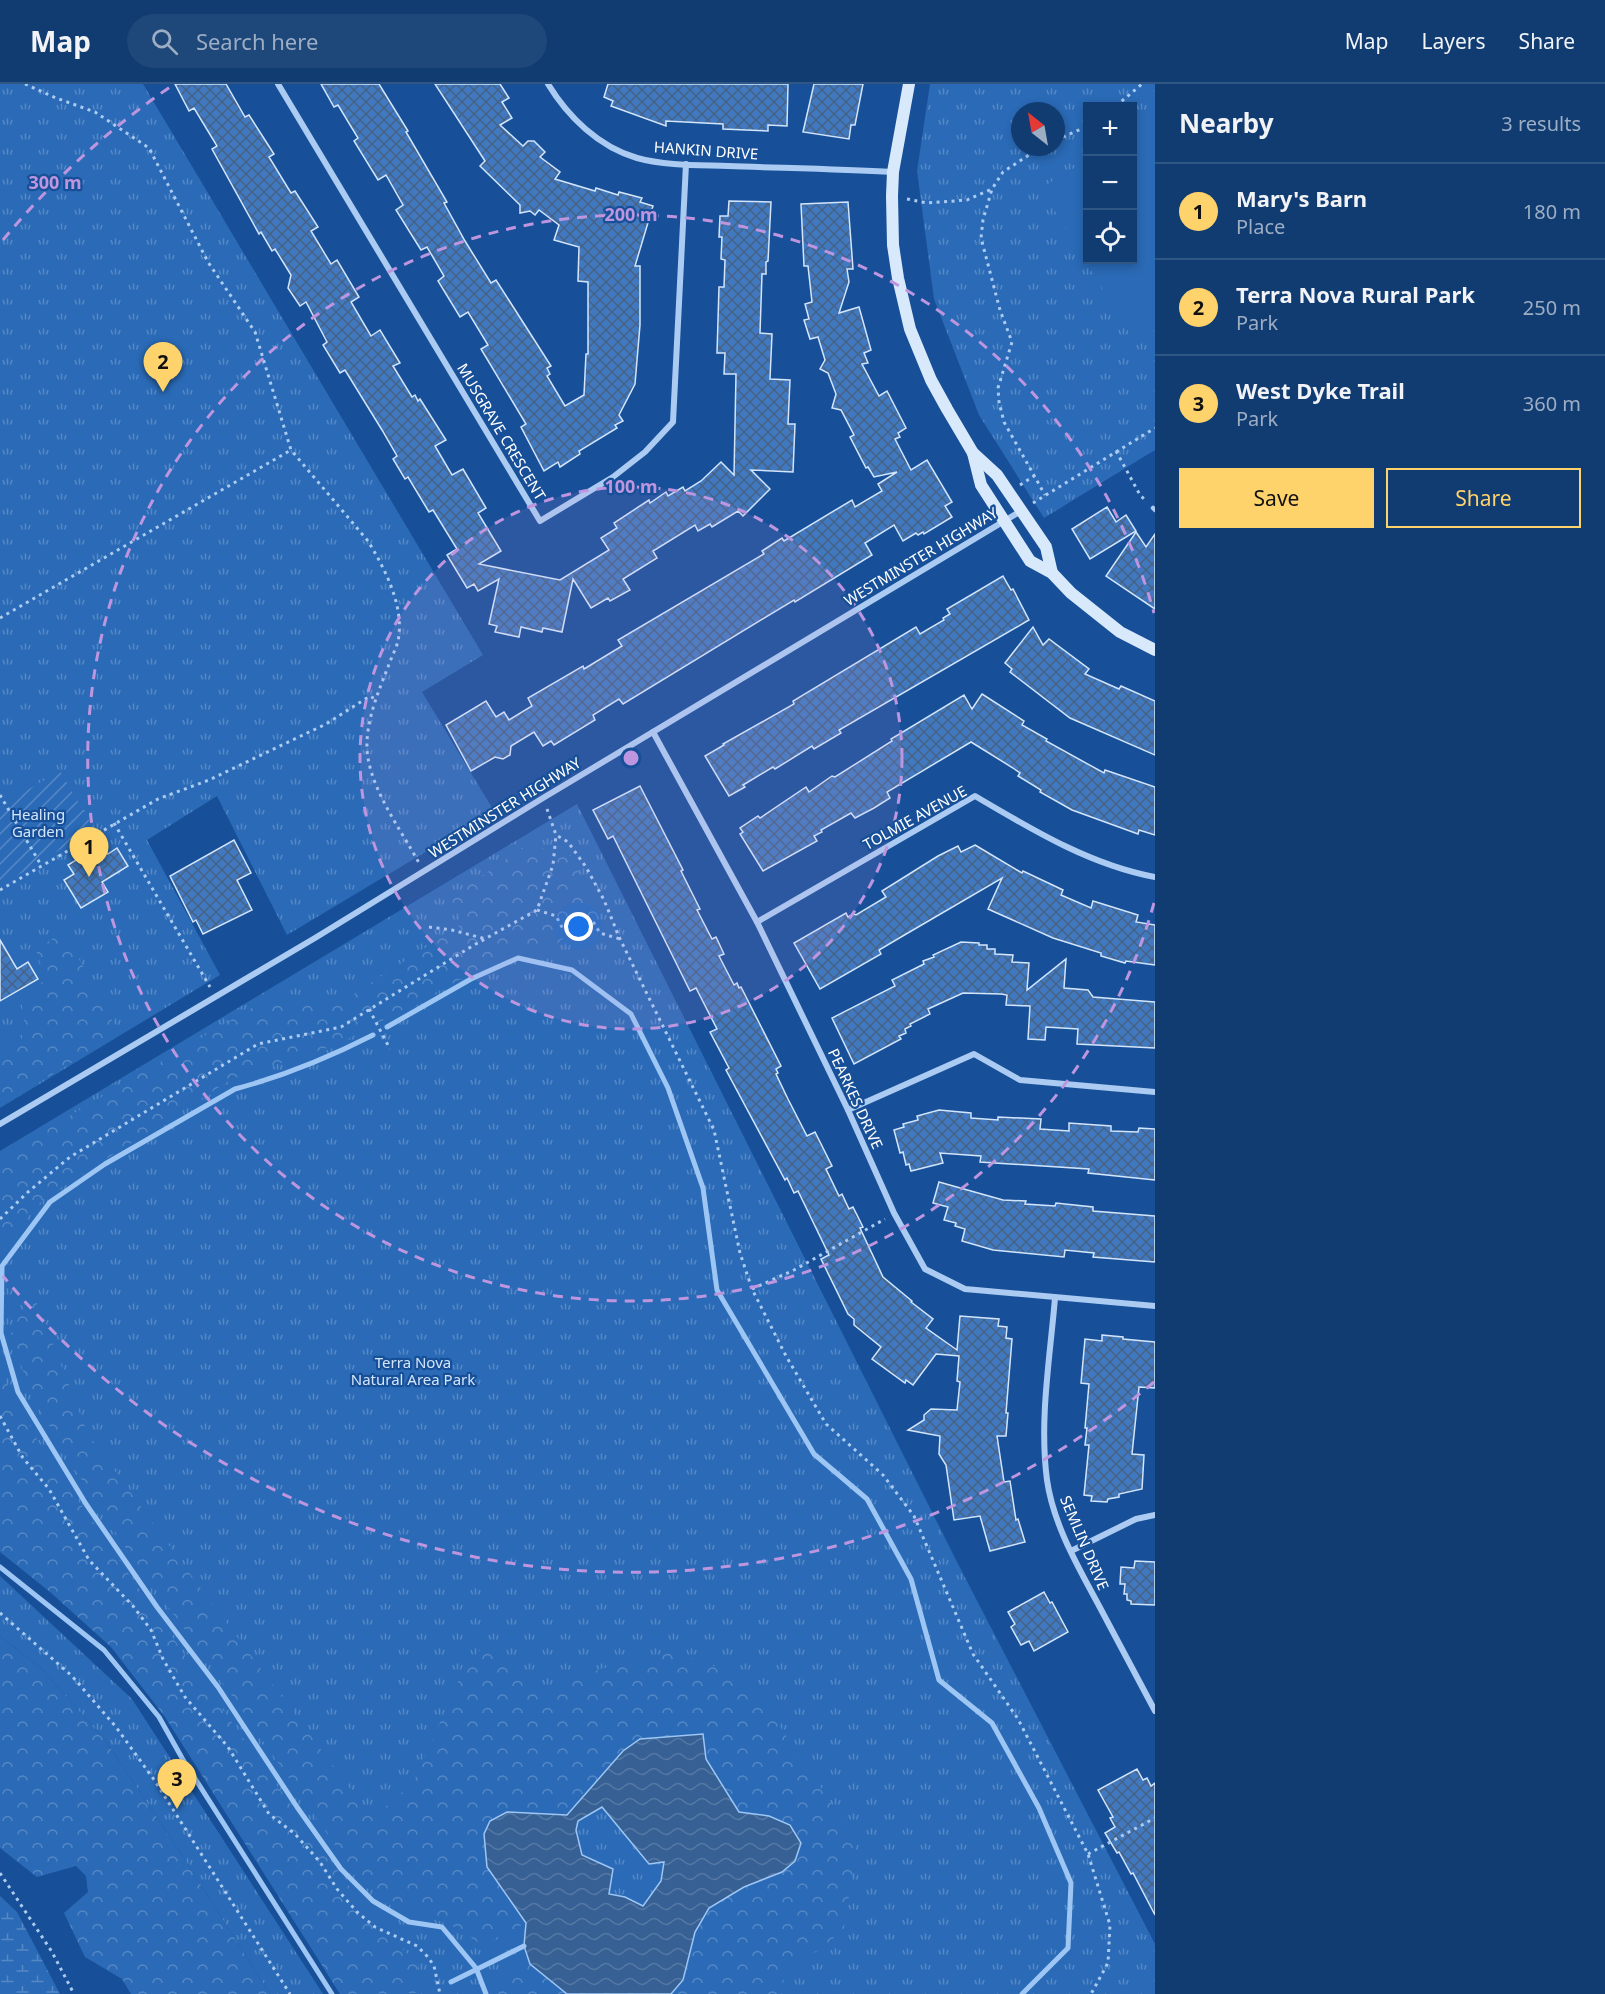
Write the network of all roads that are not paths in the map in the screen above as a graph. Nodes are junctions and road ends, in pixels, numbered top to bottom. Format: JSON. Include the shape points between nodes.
{"nodes":[{"id":1,"x":278,"y":84,"type":"edge"},
{"id":2,"x":548,"y":84,"type":"edge"},
{"id":3,"x":909,"y":84,"type":"edge"},
{"id":4,"x":686,"y":164,"type":"junction"},
{"id":5,"x":892,"y":172,"type":"junction"},
{"id":6,"x":973,"y":453,"type":"junction"},
{"id":7,"x":1021,"y":511,"type":"junction"},
{"id":8,"x":1004,"y":521,"type":"junction"},
{"id":9,"x":1052,"y":573,"type":"junction"},
{"id":10,"x":1155,"y":650,"type":"edge"},
{"id":11,"x":653,"y":732,"type":"junction"},
{"id":12,"x":1155,"y":877,"type":"edge"},
{"id":13,"x":757,"y":922,"type":"junction"},
{"id":14,"x":1155,"y":1092,"type":"edge"},
{"id":15,"x":848,"y":1110,"type":"junction"},
{"id":16,"x":0,"y":1124,"type":"edge"},
{"id":17,"x":1055,"y":1298,"type":"junction"},
{"id":18,"x":1155,"y":1305,"type":"edge"},
{"id":19,"x":1155,"y":1515,"type":"edge"},
{"id":20,"x":1071,"y":1551,"type":"junction"},
{"id":21,"x":1155,"y":1711,"type":"edge"}],
"edges":[{"from":1,"to":4,"type":"street","name":"MUSGRAVE CRESCENT","via":[[540,521],[613,477],[645,452],[673,422]]},
{"from":2,"to":4,"type":"street","name":"HANKIN DRIVE","via":[[581,127],[605,144],[637,158]]},
{"from":3,"to":5,"type":"street"},
{"from":4,"to":5,"type":"street","name":"HANKIN DRIVE"},
{"from":5,"to":6,"type":"street","via":[[893,245],[910,329],[931,380]]},
{"from":6,"to":7,"type":"street","via":[[997,475]]},
{"from":6,"to":8,"type":"street","via":[[981,485]]},
{"from":7,"to":8,"type":"street","name":"WESTMINSTER HIGHWAY"},
{"from":7,"to":9,"type":"street","via":[[1046,547]]},
{"from":8,"to":9,"type":"street","via":[[1030,561]]},
{"from":8,"to":11,"type":"street","name":"WESTMINSTER HIGHWAY"},
{"from":9,"to":10,"type":"street","via":[[1120,632]]},
{"from":11,"to":13,"type":"street","name":"PEARKES DRIVE"},
{"from":11,"to":16,"type":"street","name":"WESTMINSTER HIGHWAY"},
{"from":12,"to":13,"type":"street","name":"TOLMIE AVENUE","via":[[1040,835],[975,796]]},
{"from":13,"to":15,"type":"street","name":"PEARKES DRIVE"},
{"from":14,"to":15,"type":"street","via":[[1020,1080],[974,1054]]},
{"from":15,"to":17,"type":"street","name":"PEARKES DRIVE","via":[[894,1213],[925,1269],[965,1289]]},
{"from":17,"to":18,"type":"street","name":"PEARKES DRIVE"},
{"from":17,"to":20,"type":"street","name":"SEMLIN DRIVE","via":[[1044,1444],[1055,1513]]},
{"from":19,"to":20,"type":"street","via":[[1136,1519]]},
{"from":20,"to":21,"type":"street","name":"SEMLIN DRIVE"}]}
